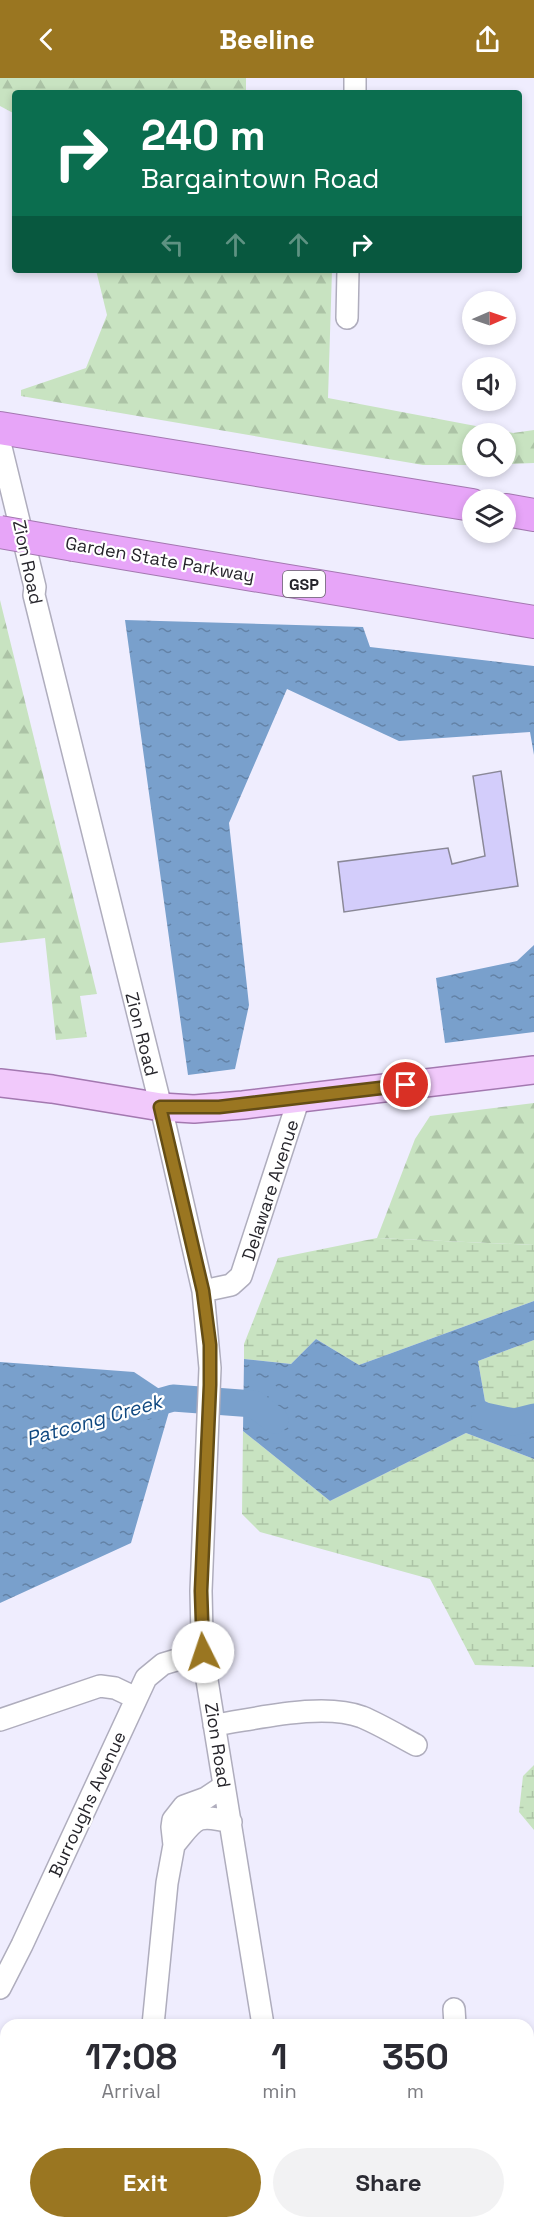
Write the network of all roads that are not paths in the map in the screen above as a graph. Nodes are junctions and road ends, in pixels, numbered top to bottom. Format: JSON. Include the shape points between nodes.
{"nodes":[{"id":1,"x":348,"y":273,"type":"edge"},
{"id":2,"x":346,"y":318,"type":"dead end"},
{"id":3,"x":0,"y":428,"type":"edge"},
{"id":4,"x":0,"y":443,"type":"edge"},
{"id":5,"x":462,"y":503,"type":"edge"},
{"id":6,"x":516,"y":512,"type":"edge"},
{"id":7,"x":534,"y":515,"type":"edge"},
{"id":8,"x":0,"y":532,"type":"edge"},
{"id":9,"x":534,"y":622,"type":"edge"},
{"id":10,"x":534,"y":1070,"type":"edge"},
{"id":11,"x":0,"y":1083,"type":"edge"},
{"id":12,"x":299,"y":1098,"type":"junction"},
{"id":13,"x":160,"y":1107,"type":"junction"},
{"id":14,"x":203,"y":1291,"type":"junction"},
{"id":15,"x":203,"y":1652,"type":"junction"},
{"id":16,"x":136,"y":1698,"type":"junction"},
{"id":17,"x":0,"y":1720,"type":"edge"},
{"id":18,"x":214,"y":1725,"type":"junction"},
{"id":19,"x":416,"y":1745,"type":"dead end"},
{"id":20,"x":224,"y":1786,"type":"junction"},
{"id":21,"x":231,"y":1822,"type":"junction"},
{"id":22,"x":174,"y":1845,"type":"junction"},
{"id":23,"x":0,"y":1988,"type":"edge"},
{"id":24,"x":154,"y":2019,"type":"edge"},
{"id":25,"x":262,"y":2019,"type":"edge"}],
"edges":[{"from":1,"to":2,"type":"street"},
{"from":3,"to":5,"type":"highway"},
{"from":4,"to":13,"type":"street","name":"Zion Road"},
{"from":6,"to":7,"type":"highway"},
{"from":8,"to":9,"type":"highway","name":"Garden State Parkway","number":"GSP","bridge":true},
{"from":10,"to":12,"type":"main road"},
{"from":11,"to":13,"type":"main road"},
{"from":12,"to":13,"type":"main road","via":[[219,1107]]},
{"from":12,"to":14,"type":"street","name":"Delaware Avenue","via":[[241,1276],[231,1285]]},
{"from":13,"to":14,"type":"street","name":"Zion Road"},
{"from":14,"to":15,"type":"street","name":"Zion Road","via":[[210,1345]]},
{"from":15,"to":16,"type":"street","name":"Burroughs Avenue","via":[[159,1666],[146,1678]]},
{"from":15,"to":18,"type":"street","name":"Zion Road"},
{"from":16,"to":17,"type":"street","via":[[100,1686]]},
{"from":16,"to":23,"type":"street","name":"Burroughs Avenue"},
{"from":18,"to":19,"type":"street","via":[[315,1710],[339,1712],[362,1717]]},
{"from":18,"to":20,"type":"street","name":"Zion Road"},
{"from":20,"to":21,"type":"street","name":"Zion Road"},
{"from":20,"to":22,"type":"street","via":[[180,1809],[172,1827]]},
{"from":21,"to":22,"type":"street","via":[[195,1820]]},
{"from":21,"to":25,"type":"street","name":"Zion Road"},
{"from":22,"to":24,"type":"street"}]}
